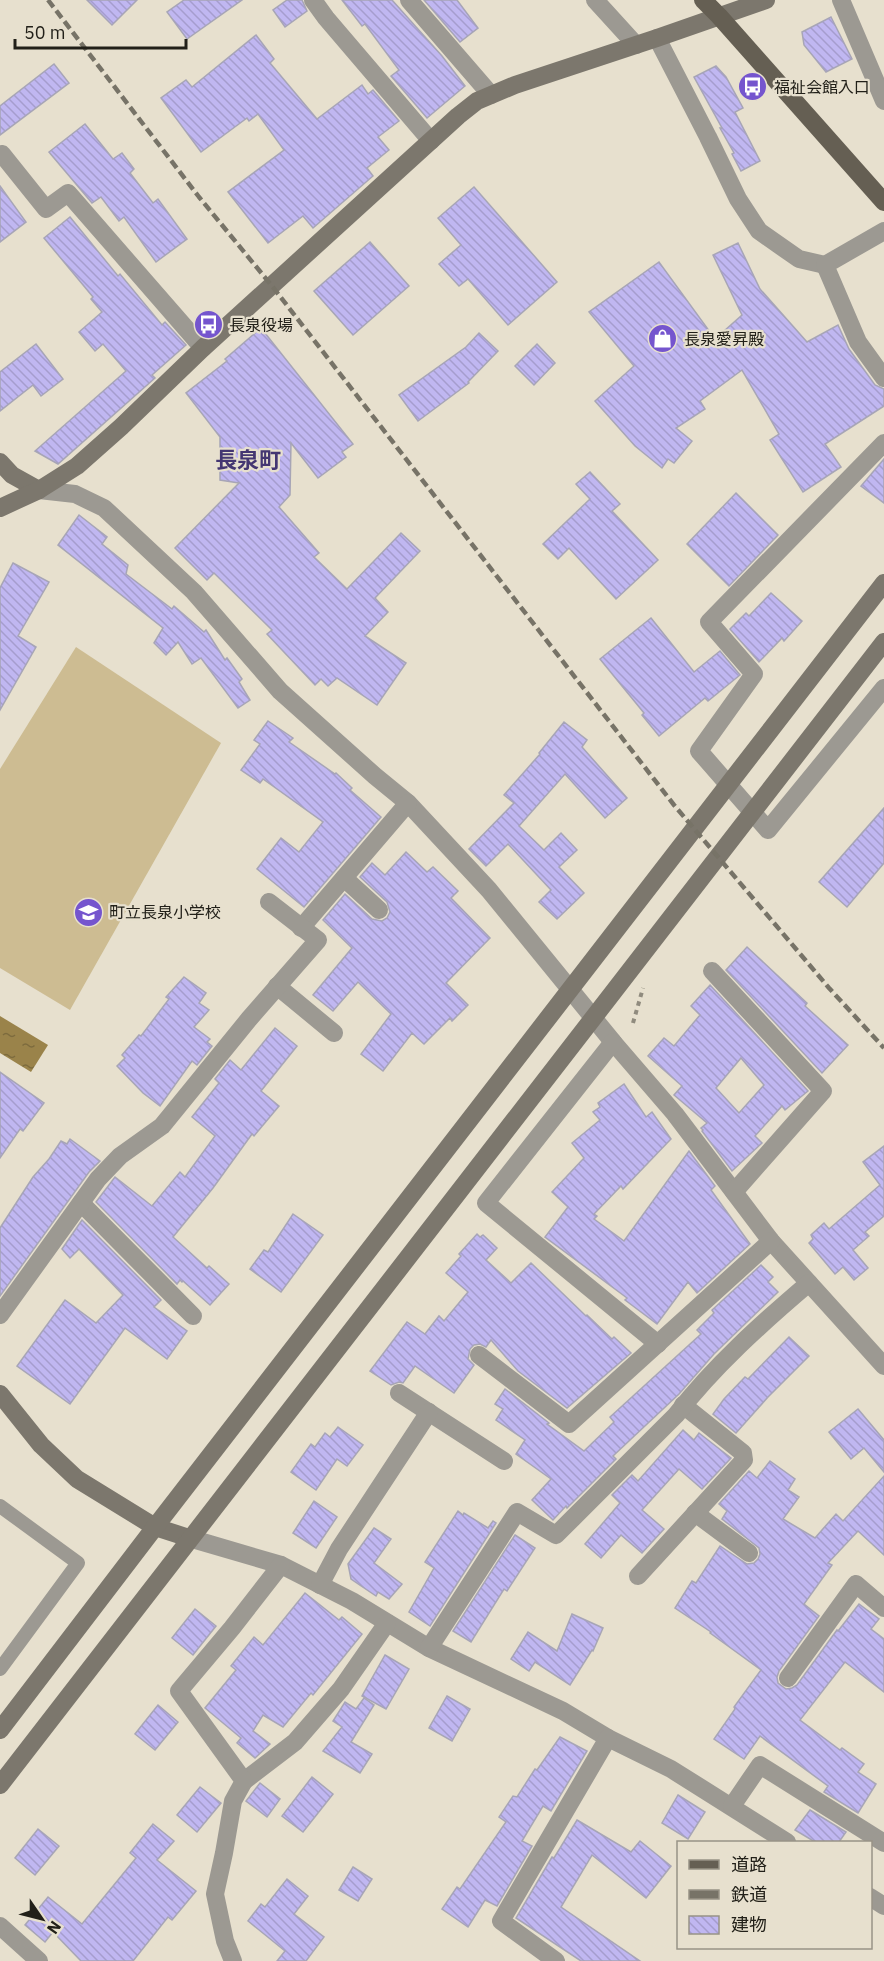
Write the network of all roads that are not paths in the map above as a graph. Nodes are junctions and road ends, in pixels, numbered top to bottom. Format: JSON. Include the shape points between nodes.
{"nodes":[{"id":1,"x":313,"y":0,"type":"edge"},
{"id":2,"x":409,"y":0,"type":"edge"},
{"id":3,"x":595,"y":0,"type":"edge"},
{"id":4,"x":703,"y":0,"type":"edge"},
{"id":5,"x":766,"y":0,"type":"edge"},
{"id":6,"x":841,"y":0,"type":"edge"},
{"id":7,"x":719,"y":16,"type":"junction"},
{"id":8,"x":657,"y":38,"type":"junction"},
{"id":9,"x":636,"y":45,"type":"junction"},
{"id":10,"x":491,"y":95,"type":"junction"},
{"id":11,"x":884,"y":101,"type":"edge"},
{"id":12,"x":431,"y":141,"type":"junction"},
{"id":13,"x":2,"y":154,"type":"dead end"},
{"id":14,"x":884,"y":202,"type":"edge"},
{"id":15,"x":884,"y":231,"type":"edge"},
{"id":16,"x":825,"y":266,"type":"junction"},
{"id":17,"x":203,"y":348,"type":"junction"},
{"id":18,"x":884,"y":378,"type":"edge"},
{"id":19,"x":884,"y":443,"type":"edge"},
{"id":20,"x":0,"y":462,"type":"edge"},
{"id":21,"x":39,"y":490,"type":"junction"},
{"id":22,"x":0,"y":508,"type":"edge"},
{"id":23,"x":884,"y":583,"type":"edge"},
{"id":24,"x":884,"y":642,"type":"edge"},
{"id":25,"x":884,"y":688,"type":"edge"},
{"id":26,"x":408,"y":803,"type":"junction"},
{"id":27,"x":344,"y":878,"type":"junction"},
{"id":28,"x":269,"y":902,"type":"dead end"},
{"id":29,"x":379,"y":910,"type":"dead end"},
{"id":30,"x":300,"y":928,"type":"junction"},
{"id":31,"x":712,"y":971,"type":"dead end"},
{"id":32,"x":277,"y":986,"type":"junction"},
{"id":33,"x":334,"y":1033,"type":"dead end"},
{"id":34,"x":609,"y":1036,"type":"junction"},
{"id":35,"x":734,"y":1192,"type":"junction"},
{"id":36,"x":81,"y":1203,"type":"junction"},
{"id":37,"x":771,"y":1241,"type":"junction"},
{"id":38,"x":809,"y":1283,"type":"junction"},
{"id":39,"x":0,"y":1315,"type":"edge"},
{"id":40,"x":193,"y":1316,"type":"dead end"},
{"id":41,"x":658,"y":1344,"type":"junction"},
{"id":42,"x":479,"y":1356,"type":"dead end"},
{"id":43,"x":884,"y":1366,"type":"edge"},
{"id":44,"x":399,"y":1393,"type":"dead end"},
{"id":45,"x":0,"y":1394,"type":"edge"},
{"id":46,"x":683,"y":1405,"type":"junction"},
{"id":47,"x":429,"y":1412,"type":"junction"},
{"id":48,"x":504,"y":1461,"type":"dead end"},
{"id":49,"x":0,"y":1506,"type":"edge"},
{"id":50,"x":695,"y":1513,"type":"junction"},
{"id":51,"x":155,"y":1527,"type":"junction"},
{"id":52,"x":189,"y":1538,"type":"junction"},
{"id":53,"x":749,"y":1553,"type":"dead end"},
{"id":54,"x":281,"y":1565,"type":"junction"},
{"id":55,"x":638,"y":1576,"type":"dead end"},
{"id":56,"x":320,"y":1585,"type":"junction"},
{"id":57,"x":884,"y":1608,"type":"edge"},
{"id":58,"x":387,"y":1623,"type":"junction"},
{"id":59,"x":429,"y":1648,"type":"junction"},
{"id":60,"x":0,"y":1669,"type":"edge"},
{"id":61,"x":788,"y":1677,"type":"dead end"},
{"id":62,"x":0,"y":1730,"type":"edge"},
{"id":63,"x":608,"y":1738,"type":"junction"},
{"id":64,"x":244,"y":1781,"type":"junction"},
{"id":65,"x":0,"y":1785,"type":"edge"},
{"id":66,"x":732,"y":1806,"type":"junction"},
{"id":67,"x":785,"y":1841,"type":"edge"},
{"id":68,"x":884,"y":1843,"type":"edge"},
{"id":69,"x":0,"y":1926,"type":"edge"},
{"id":70,"x":39,"y":1961,"type":"edge"},
{"id":71,"x":232,"y":1961,"type":"edge"},
{"id":72,"x":556,"y":1961,"type":"edge"}],
"edges":[{"from":1,"to":12,"type":"street"},
{"from":2,"to":10,"type":"street"},
{"from":3,"to":9,"type":"street"},
{"from":4,"to":7,"type":"main road"},
{"from":5,"to":7,"type":"street"},
{"from":6,"to":11,"type":"street"},
{"from":7,"to":8,"type":"street"},
{"from":7,"to":14,"type":"main road"},
{"from":8,"to":9,"type":"street"},
{"from":8,"to":16,"type":"street","via":[[738,199],[759,231],[799,259]]},
{"from":9,"to":10,"type":"street"},
{"from":10,"to":12,"type":"street","via":[[477,101]]},
{"from":12,"to":17,"type":"street"},
{"from":13,"to":17,"type":"street","via":[[46,209],[68,194]]},
{"from":15,"to":16,"type":"street"},
{"from":16,"to":18,"type":"street","via":[[858,342]]},
{"from":17,"to":21,"type":"street","via":[[121,428],[77,466]]},
{"from":19,"to":25,"type":"street","via":[[709,622],[754,674],[699,751],[768,831]]},
{"from":20,"to":21,"type":"street","via":[[12,475]]},
{"from":21,"to":22,"type":"street"},
{"from":21,"to":26,"type":"street","via":[[75,494],[104,508],[194,592],[280,691]]},
{"from":23,"to":51,"type":"street"},
{"from":24,"to":52,"type":"street"},
{"from":26,"to":27,"type":"street"},
{"from":26,"to":34,"type":"street","via":[[489,890]]},
{"from":27,"to":29,"type":"street"},
{"from":27,"to":30,"type":"street"},
{"from":28,"to":30,"type":"street"},
{"from":30,"to":32,"type":"street","via":[[318,940]]},
{"from":31,"to":35,"type":"street","via":[[823,1091]]},
{"from":32,"to":33,"type":"street"},
{"from":32,"to":36,"type":"street","via":[[162,1126],[120,1156]]},
{"from":34,"to":35,"type":"street"},
{"from":34,"to":41,"type":"street","via":[[486,1203]]},
{"from":35,"to":37,"type":"street"},
{"from":36,"to":39,"type":"street"},
{"from":36,"to":40,"type":"street"},
{"from":37,"to":38,"type":"street"},
{"from":37,"to":41,"type":"street"},
{"from":38,"to":43,"type":"street"},
{"from":38,"to":46,"type":"street","via":[[774,1312]]},
{"from":41,"to":42,"type":"street","via":[[569,1424]]},
{"from":44,"to":47,"type":"street"},
{"from":45,"to":51,"type":"street","via":[[41,1445],[77,1479]]},
{"from":46,"to":50,"type":"street","via":[[743,1453],[744,1460]]},
{"from":46,"to":59,"type":"street","via":[[556,1535],[517,1512]]},
{"from":47,"to":48,"type":"street"},
{"from":47,"to":56,"type":"street","via":[[339,1549]]},
{"from":49,"to":60,"type":"lane","via":[[78,1563]]},
{"from":50,"to":53,"type":"street"},
{"from":50,"to":55,"type":"street"},
{"from":51,"to":52,"type":"street"},
{"from":51,"to":62,"type":"street"},
{"from":52,"to":54,"type":"street"},
{"from":52,"to":65,"type":"street"},
{"from":54,"to":56,"type":"street"},
{"from":54,"to":64,"type":"street","via":[[179,1691]]},
{"from":56,"to":58,"type":"street"},
{"from":57,"to":61,"type":"street","via":[[856,1584]]},
{"from":58,"to":59,"type":"street"},
{"from":58,"to":64,"type":"street","via":[[341,1689],[295,1742]]},
{"from":59,"to":63,"type":"street","via":[[564,1711]]},
{"from":63,"to":66,"type":"street","via":[[671,1769]]},
{"from":63,"to":72,"type":"street","via":[[501,1921]]},
{"from":64,"to":71,"type":"street","via":[[232,1801],[215,1894]]},
{"from":66,"to":67,"type":"street"},
{"from":66,"to":68,"type":"street","via":[[760,1765]]},
{"from":69,"to":70,"type":"street"}]}
